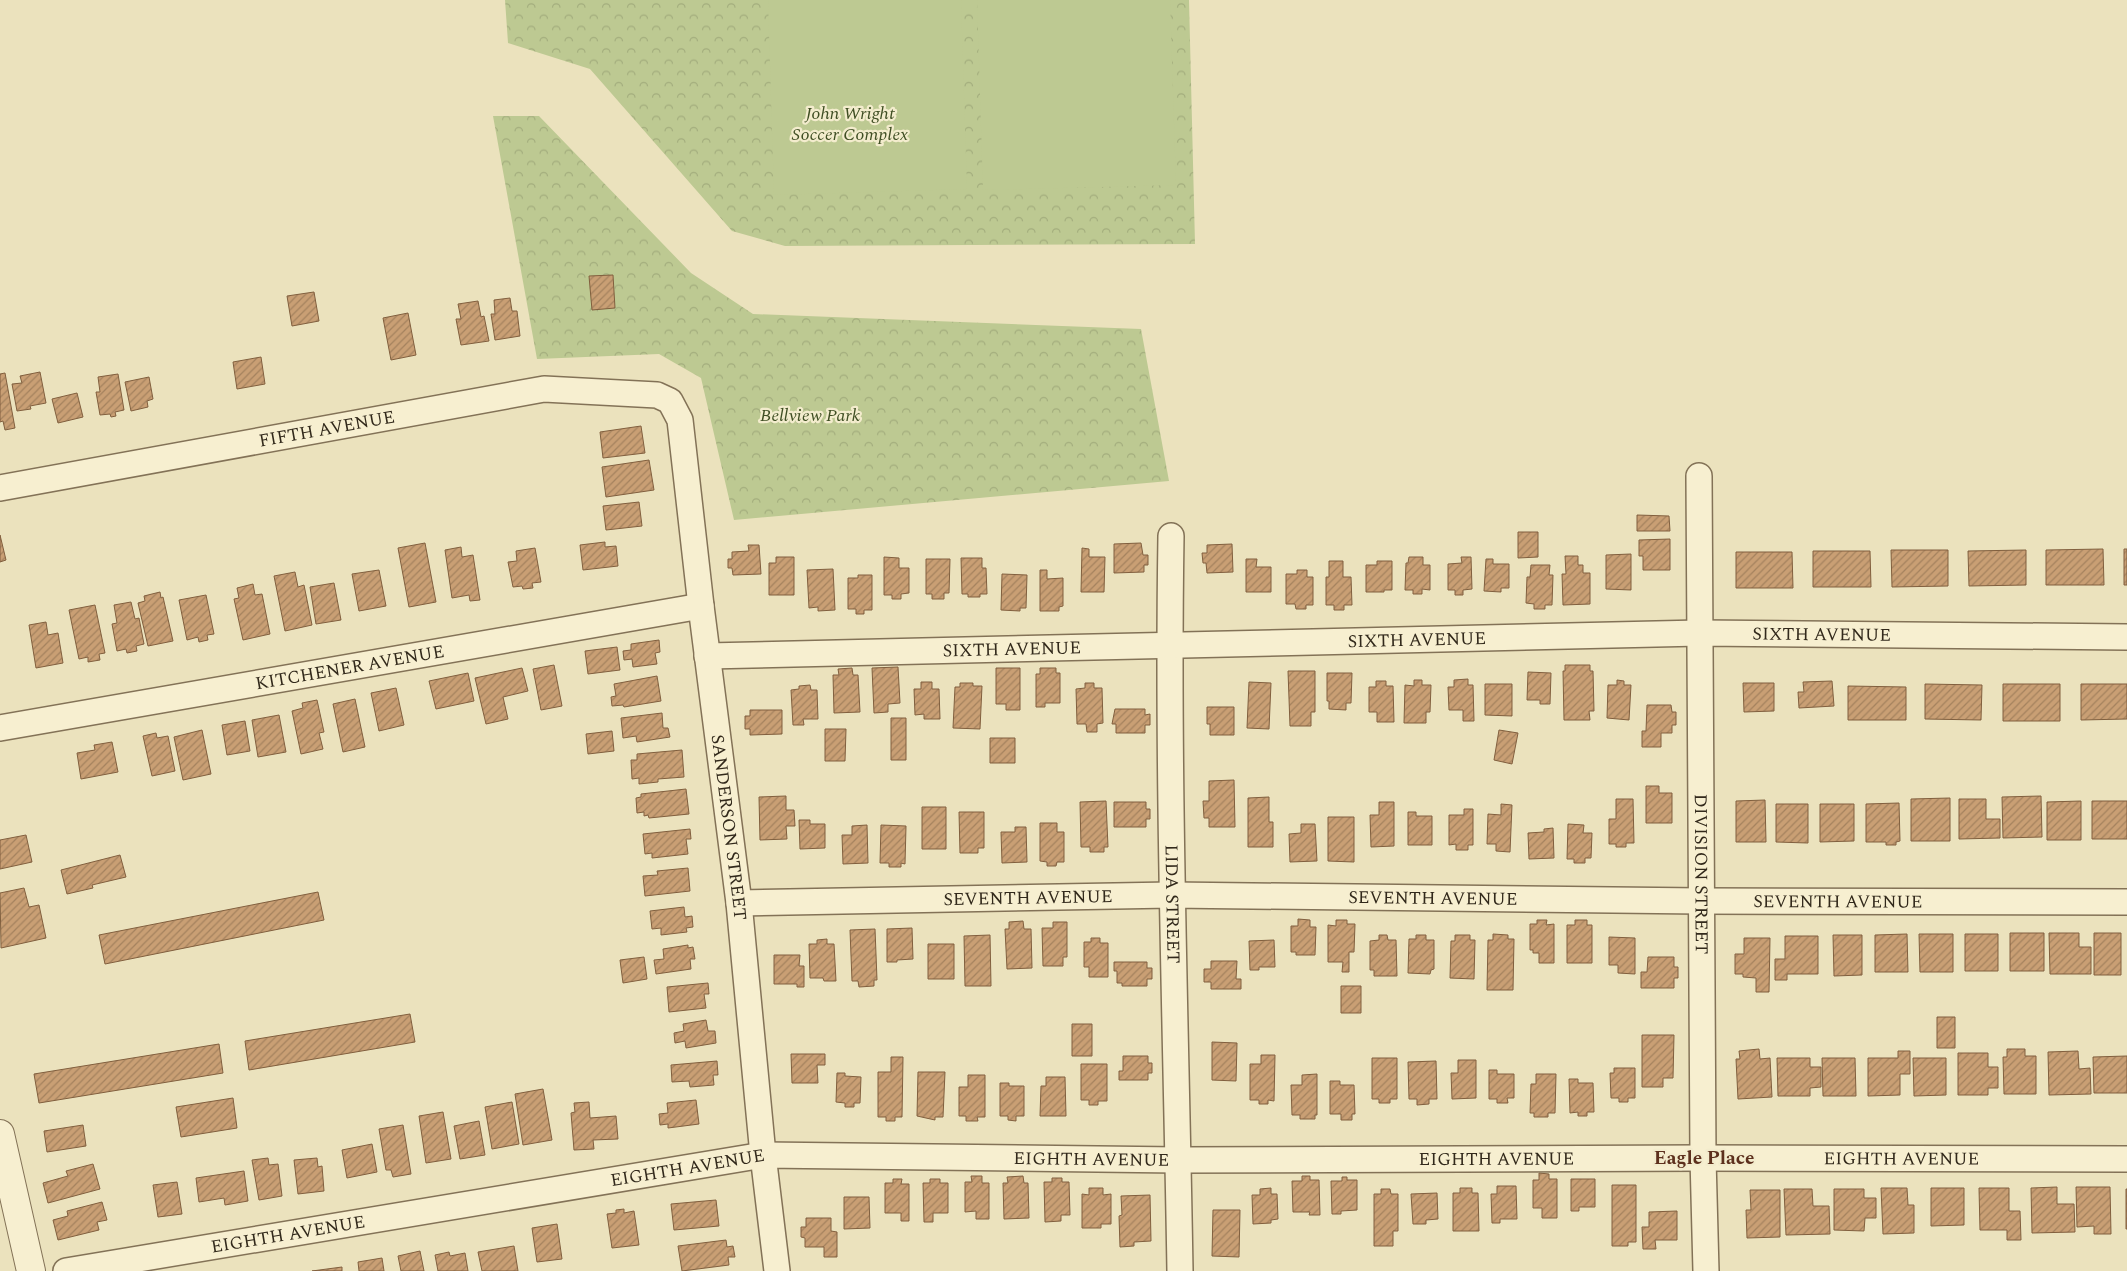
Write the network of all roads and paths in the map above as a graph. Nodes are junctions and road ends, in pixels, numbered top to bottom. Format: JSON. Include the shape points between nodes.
{"nodes":[{"id":1,"x":657,"y":395,"type":"joint"},
{"id":2,"x":1699,"y":476,"type":"dead end"},
{"id":3,"x":0,"y":488,"type":"edge"},
{"id":4,"x":1171,"y":536,"type":"dead end"},
{"id":5,"x":701,"y":606,"type":"junction"},
{"id":6,"x":1700,"y":633,"type":"junction"},
{"id":7,"x":2127,"y":637,"type":"edge"},
{"id":8,"x":1169,"y":647,"type":"junction"},
{"id":9,"x":707,"y":656,"type":"junction"},
{"id":10,"x":0,"y":728,"type":"edge"},
{"id":11,"x":1171,"y":895,"type":"junction"},
{"id":12,"x":1700,"y":901,"type":"junction"},
{"id":13,"x":2127,"y":902,"type":"edge"},
{"id":14,"x":739,"y":903,"type":"junction"},
{"id":15,"x":0,"y":1134,"type":"edge"},
{"id":16,"x":763,"y":1155,"type":"junction"},
{"id":17,"x":1703,"y":1158,"type":"junction"},
{"id":18,"x":2127,"y":1159,"type":"edge"},
{"id":19,"x":1178,"y":1160,"type":"junction"},
{"id":20,"x":32,"y":1271,"type":"edge"},
{"id":21,"x":66,"y":1271,"type":"edge"},
{"id":22,"x":776,"y":1271,"type":"edge"},
{"id":23,"x":1180,"y":1271,"type":"edge"},
{"id":24,"x":1706,"y":1271,"type":"edge"}],
"edges":[{"from":1,"to":3,"type":"street","name":"FIFTH AVENUE","via":[[544,389]]},
{"from":1,"to":5,"type":"street","name":"SANDERSON STREET","via":[[670,401],[680,420]]},
{"from":2,"to":6,"type":"street","name":"DIVISION STREET"},
{"from":4,"to":8,"type":"street","name":"LIDA STREET"},
{"from":5,"to":9,"type":"street","name":"SANDERSON STREET"},
{"from":5,"to":10,"type":"street","name":"KITCHENER AVENUE"},
{"from":6,"to":7,"type":"street","name":"SIXTH AVENUE"},
{"from":6,"to":8,"type":"street","name":"SIXTH AVENUE"},
{"from":6,"to":12,"type":"street","name":"DIVISION STREET"},
{"from":8,"to":9,"type":"street","name":"SIXTH AVENUE"},
{"from":8,"to":11,"type":"street","name":"LIDA STREET"},
{"from":9,"to":14,"type":"street","name":"SANDERSON STREET"},
{"from":11,"to":12,"type":"street","name":"SEVENTH AVENUE"},
{"from":11,"to":14,"type":"street","name":"SEVENTH AVENUE"},
{"from":11,"to":19,"type":"street","name":"LIDA STREET"},
{"from":12,"to":13,"type":"street","name":"SEVENTH AVENUE"},
{"from":12,"to":17,"type":"street","name":"DIVISION STREET"},
{"from":14,"to":16,"type":"street","name":"SANDERSON STREET"},
{"from":15,"to":20,"type":"street"},
{"from":16,"to":19,"type":"street","name":"EIGHTH AVENUE"},
{"from":16,"to":21,"type":"street","name":"EIGHTH AVENUE"},
{"from":16,"to":22,"type":"street","name":"SANDERSON STREET"},
{"from":17,"to":18,"type":"street","name":"EIGHTH AVENUE"},
{"from":17,"to":19,"type":"street","name":"EIGHTH AVENUE"},
{"from":17,"to":24,"type":"street","name":"DIVISION STREET"},
{"from":19,"to":23,"type":"street","name":"LIDA STREET"}]}
